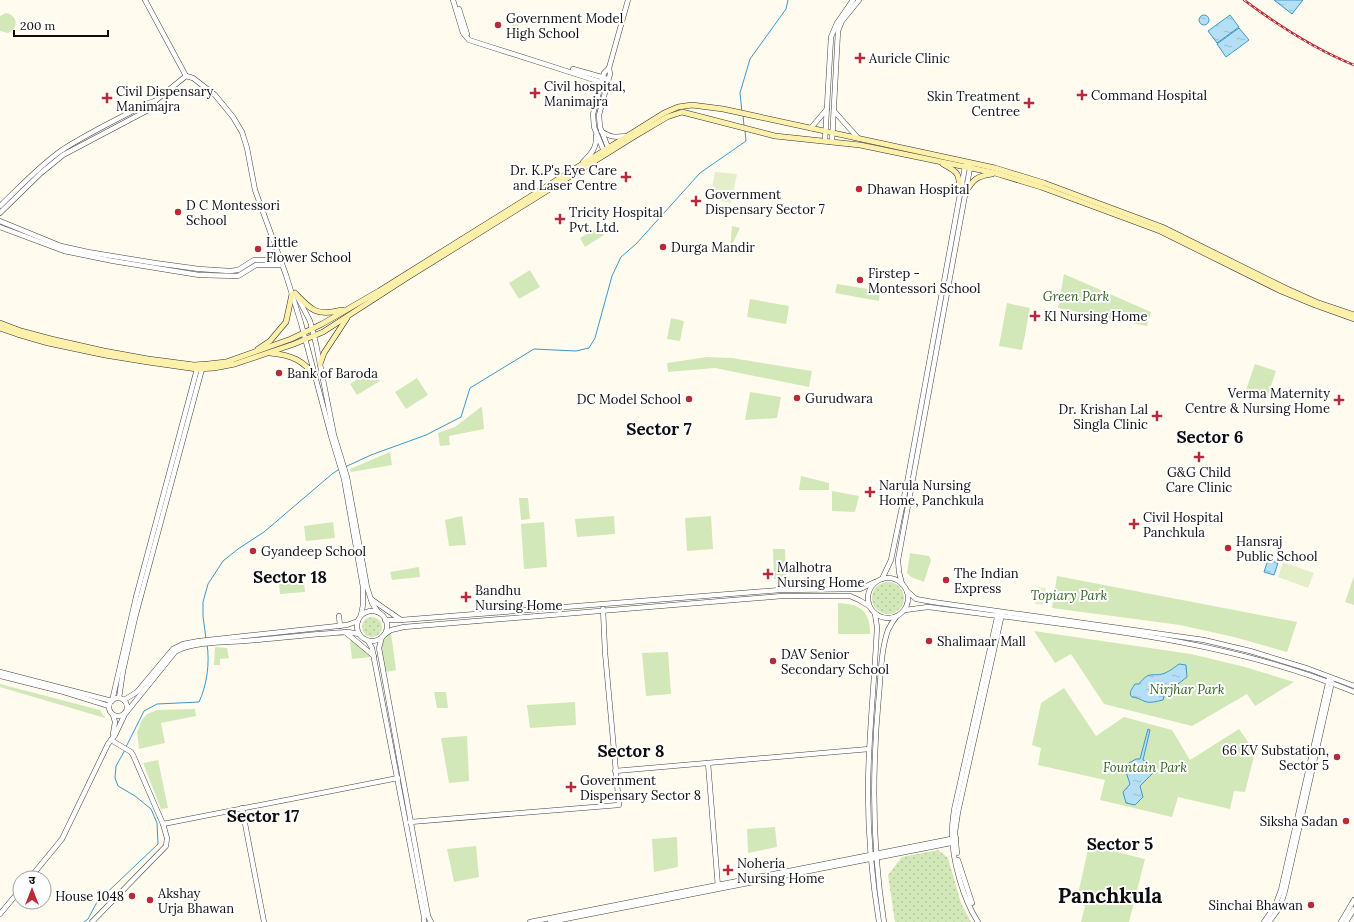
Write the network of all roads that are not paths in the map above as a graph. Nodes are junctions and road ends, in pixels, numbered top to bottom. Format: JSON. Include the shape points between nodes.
{"nodes":[{"id":1,"x":145,"y":0,"type":"edge"},
{"id":2,"x":454,"y":0,"type":"edge"},
{"id":3,"x":628,"y":0,"type":"edge"},
{"id":4,"x":853,"y":0,"type":"edge"},
{"id":5,"x":859,"y":0,"type":"edge"},
{"id":6,"x":467,"y":34,"type":"dead end"},
{"id":7,"x":609,"y":68,"type":"junction"},
{"id":8,"x":573,"y":69,"type":"dead end"},
{"id":9,"x":186,"y":76,"type":"junction"},
{"id":10,"x":602,"y":77,"type":"junction"},
{"id":11,"x":601,"y":82,"type":"junction"},
{"id":12,"x":608,"y":82,"type":"junction"},
{"id":13,"x":155,"y":101,"type":"junction"},
{"id":14,"x":827,"y":109,"type":"junction"},
{"id":15,"x":834,"y":111,"type":"junction"},
{"id":16,"x":124,"y":116,"type":"junction"},
{"id":17,"x":127,"y":122,"type":"junction"},
{"id":18,"x":810,"y":128,"type":"junction"},
{"id":19,"x":826,"y":131,"type":"junction"},
{"id":20,"x":598,"y":132,"type":"junction"},
{"id":21,"x":833,"y":133,"type":"junction"},
{"id":22,"x":627,"y":136,"type":"junction"},
{"id":23,"x":858,"y":138,"type":"junction"},
{"id":24,"x":80,"y":140,"type":"junction"},
{"id":25,"x":825,"y":142,"type":"junction"},
{"id":26,"x":832,"y":142,"type":"junction"},
{"id":27,"x":84,"y":144,"type":"junction"},
{"id":28,"x":607,"y":151,"type":"junction"},
{"id":29,"x":937,"y":161,"type":"junction"},
{"id":30,"x":582,"y":164,"type":"junction"},
{"id":31,"x":968,"y":166,"type":"junction"},
{"id":32,"x":995,"y":173,"type":"junction"},
{"id":33,"x":963,"y":193,"type":"junction"},
{"id":34,"x":0,"y":206,"type":"edge"},
{"id":35,"x":0,"y":213,"type":"edge"},
{"id":36,"x":0,"y":221,"type":"edge"},
{"id":37,"x":0,"y":227,"type":"edge"},
{"id":38,"x":60,"y":248,"type":"junction"},
{"id":39,"x":281,"y":262,"type":"junction"},
{"id":40,"x":293,"y":293,"type":"junction"},
{"id":41,"x":350,"y":308,"type":"junction"},
{"id":42,"x":1354,"y":315,"type":"edge"},
{"id":43,"x":349,"y":316,"type":"junction"},
{"id":44,"x":1354,"y":319,"type":"edge"},
{"id":45,"x":0,"y":323,"type":"edge"},
{"id":46,"x":0,"y":328,"type":"edge"},
{"id":47,"x":312,"y":329,"type":"junction"},
{"id":48,"x":304,"y":333,"type":"junction"},
{"id":49,"x":314,"y":336,"type":"junction"},
{"id":50,"x":305,"y":340,"type":"junction"},
{"id":51,"x":253,"y":353,"type":"junction"},
{"id":52,"x":268,"y":353,"type":"junction"},
{"id":53,"x":320,"y":364,"type":"junction"},
{"id":54,"x":200,"y":369,"type":"junction"},
{"id":55,"x":316,"y":378,"type":"junction"},
{"id":56,"x":922,"y":416,"type":"junction"},
{"id":57,"x":340,"y":462,"type":"junction"},
{"id":58,"x":343,"y":472,"type":"junction"},
{"id":59,"x":882,"y":579,"type":"junction"},
{"id":60,"x":875,"y":582,"type":"junction"},
{"id":61,"x":902,"y":584,"type":"junction"},
{"id":62,"x":907,"y":590,"type":"junction"},
{"id":63,"x":370,"y":599,"type":"junction"},
{"id":64,"x":603,"y":604,"type":"junction"},
{"id":65,"x":869,"y":606,"type":"junction"},
{"id":66,"x":603,"y":610,"type":"junction"},
{"id":67,"x":905,"y":610,"type":"junction"},
{"id":68,"x":378,"y":612,"type":"junction"},
{"id":69,"x":875,"y":614,"type":"junction"},
{"id":70,"x":1000,"y":614,"type":"junction"},
{"id":71,"x":361,"y":615,"type":"junction"},
{"id":72,"x":339,"y":616,"type":"dead end"},
{"id":73,"x":896,"y":617,"type":"junction"},
{"id":74,"x":385,"y":620,"type":"junction"},
{"id":75,"x":401,"y":620,"type":"junction"},
{"id":76,"x":358,"y":621,"type":"junction"},
{"id":77,"x":340,"y":626,"type":"junction"},
{"id":78,"x":345,"y":632,"type":"junction"},
{"id":79,"x":359,"y":634,"type":"junction"},
{"id":80,"x":383,"y":636,"type":"junction"},
{"id":81,"x":368,"y":641,"type":"junction"},
{"id":82,"x":213,"y":642,"type":"junction"},
{"id":83,"x":199,"y":643,"type":"junction"},
{"id":84,"x":374,"y":656,"type":"junction"},
{"id":85,"x":0,"y":672,"type":"edge"},
{"id":86,"x":0,"y":676,"type":"edge"},
{"id":87,"x":1331,"y":680,"type":"junction"},
{"id":88,"x":1354,"y":686,"type":"edge"},
{"id":89,"x":1354,"y":692,"type":"edge"},
{"id":90,"x":119,"y":698,"type":"junction"},
{"id":91,"x":112,"y":700,"type":"junction"},
{"id":92,"x":124,"y":700,"type":"junction"},
{"id":93,"x":109,"y":706,"type":"junction"},
{"id":94,"x":125,"y":714,"type":"junction"},
{"id":95,"x":113,"y":715,"type":"junction"},
{"id":96,"x":112,"y":740,"type":"junction"},
{"id":97,"x":869,"y":750,"type":"junction"},
{"id":98,"x":708,"y":763,"type":"junction"},
{"id":99,"x":615,"y":771,"type":"junction"},
{"id":100,"x":398,"y":778,"type":"junction"},
{"id":101,"x":242,"y":808,"type":"junction"},
{"id":102,"x":410,"y":822,"type":"junction"},
{"id":103,"x":163,"y":824,"type":"junction"},
{"id":104,"x":954,"y":840,"type":"junction"},
{"id":105,"x":877,"y":855,"type":"junction"},
{"id":106,"x":871,"y":857,"type":"junction"},
{"id":107,"x":37,"y":870,"type":"edge"},
{"id":108,"x":718,"y":887,"type":"junction"},
{"id":109,"x":12,"y":900,"type":"edge"},
{"id":110,"x":1354,"y":900,"type":"edge"},
{"id":111,"x":1354,"y":909,"type":"edge"},
{"id":112,"x":0,"y":914,"type":"edge"},
{"id":113,"x":1267,"y":921,"type":"edge"},
{"id":114,"x":92,"y":922,"type":"edge"},
{"id":115,"x":264,"y":922,"type":"edge"},
{"id":116,"x":424,"y":922,"type":"edge"},
{"id":117,"x":431,"y":922,"type":"edge"},
{"id":118,"x":530,"y":922,"type":"edge"},
{"id":119,"x":550,"y":922,"type":"edge"},
{"id":120,"x":879,"y":922,"type":"edge"},
{"id":121,"x":884,"y":922,"type":"edge"},
{"id":122,"x":978,"y":922,"type":"edge"},
{"id":123,"x":982,"y":922,"type":"edge"},
{"id":124,"x":1341,"y":922,"type":"edge"},
{"id":125,"x":1346,"y":922,"type":"edge"}],
"edges":[{"from":1,"to":9,"type":"street"},
{"from":2,"to":6,"type":"street"},
{"from":2,"to":11,"type":"street","via":[[463,33],[469,40]]},
{"from":3,"to":7,"type":"street"},
{"from":4,"to":14,"type":"street","via":[[830,37]]},
{"from":5,"to":15,"type":"street","via":[[842,21],[838,31]]},
{"from":7,"to":10,"type":"street"},
{"from":7,"to":12,"type":"street"},
{"from":8,"to":10,"type":"street"},
{"from":9,"to":13,"type":"street"},
{"from":9,"to":39,"type":"street","via":[[193,78],[215,95],[242,132],[254,190]]},
{"from":10,"to":11,"type":"street"},
{"from":10,"to":12,"type":"street"},
{"from":11,"to":12,"type":"street"},
{"from":11,"to":20,"type":"street","via":[[594,114],[594,127]]},
{"from":12,"to":20,"type":"street","via":[[599,115]]},
{"from":13,"to":16,"type":"street"},
{"from":13,"to":17,"type":"street","via":[[150,109]]},
{"from":14,"to":18,"type":"street"},
{"from":14,"to":19,"type":"street"},
{"from":15,"to":21,"type":"street"},
{"from":15,"to":23,"type":"street"},
{"from":16,"to":17,"type":"street"},
{"from":16,"to":24,"type":"street"},
{"from":17,"to":27,"type":"street"},
{"from":18,"to":19,"type":"main road"},
{"from":18,"to":22,"type":"main road","via":[[729,110],[692,105],[664,113]]},
{"from":19,"to":21,"type":"main road"},
{"from":19,"to":25,"type":"street"},
{"from":20,"to":22,"type":"street","via":[[615,137]]},
{"from":20,"to":28,"type":"street"},
{"from":20,"to":30,"type":"street","via":[[594,151]]},
{"from":21,"to":23,"type":"main road"},
{"from":21,"to":26,"type":"street"},
{"from":22,"to":28,"type":"main road"},
{"from":23,"to":31,"type":"main road"},
{"from":24,"to":27,"type":"street"},
{"from":24,"to":34,"type":"street","via":[[40,167]]},
{"from":25,"to":26,"type":"main road"},
{"from":25,"to":28,"type":"main road","via":[[775,136],[682,112],[667,116]]},
{"from":26,"to":29,"type":"main road","via":[[860,144]]},
{"from":27,"to":35,"type":"street","via":[[63,155],[41,172]]},
{"from":28,"to":30,"type":"main road"},
{"from":28,"to":43,"type":"main road"},
{"from":29,"to":31,"type":"main road"},
{"from":29,"to":33,"type":"main road","via":[[958,173]]},
{"from":30,"to":41,"type":"main road"},
{"from":31,"to":32,"type":"main road"},
{"from":31,"to":33,"type":"street"},
{"from":31,"to":42,"type":"main road","via":[[995,168],[1044,183],[1162,227],[1316,302]]},
{"from":32,"to":33,"type":"main road","via":[[976,179]]},
{"from":32,"to":44,"type":"main road","via":[[1041,187],[1160,231],[1281,291]]},
{"from":33,"to":56,"type":"street"},
{"from":36,"to":38,"type":"street"},
{"from":37,"to":38,"type":"street"},
{"from":38,"to":39,"type":"street","via":[[215,271],[238,270],[254,260]]},
{"from":39,"to":40,"type":"street"},
{"from":40,"to":41,"type":"main road","via":[[310,308],[322,313]]},
{"from":40,"to":47,"type":"street"},
{"from":40,"to":48,"type":"street"},
{"from":40,"to":51,"type":"main road","via":[[286,322],[270,341]]},
{"from":41,"to":47,"type":"main road"},
{"from":43,"to":49,"type":"main road"},
{"from":43,"to":53,"type":"main road","via":[[333,338]]},
{"from":45,"to":51,"type":"main road","via":[[21,331],[104,351],[186,364],[226,362]]},
{"from":46,"to":54,"type":"main road","via":[[48,343],[105,355]]},
{"from":47,"to":48,"type":"main road"},
{"from":47,"to":49,"type":"street"},
{"from":48,"to":50,"type":"street"},
{"from":48,"to":51,"type":"main road"},
{"from":49,"to":50,"type":"main road"},
{"from":49,"to":53,"type":"street"},
{"from":50,"to":52,"type":"main road"},
{"from":50,"to":55,"type":"street"},
{"from":52,"to":54,"type":"main road","via":[[235,364]]},
{"from":52,"to":55,"type":"main road","via":[[281,354],[300,361]]},
{"from":53,"to":57,"type":"street"},
{"from":54,"to":90,"type":"street","via":[[136,612]]},
{"from":54,"to":91,"type":"street","via":[[136,597]]},
{"from":55,"to":57,"type":"street"},
{"from":56,"to":59,"type":"street","via":[[891,560]]},
{"from":56,"to":61,"type":"street","via":[[898,560]]},
{"from":57,"to":58,"type":"street"},
{"from":58,"to":63,"type":"street","via":[[353,505]]},
{"from":58,"to":71,"type":"street","via":[[362,587]]},
{"from":59,"to":60,"type":"street"},
{"from":59,"to":61,"type":"street","via":[[891,578]]},
{"from":60,"to":64,"type":"street","via":[[860,589],[780,590]]},
{"from":60,"to":65,"type":"street","via":[[867,596]]},
{"from":61,"to":62,"type":"street"},
{"from":62,"to":67,"type":"street","via":[[908,601]]},
{"from":62,"to":70,"type":"street","via":[[916,599]]},
{"from":63,"to":68,"type":"street"},
{"from":63,"to":75,"type":"street"},
{"from":64,"to":66,"type":"street"},
{"from":64,"to":75,"type":"street"},
{"from":65,"to":66,"type":"street","via":[[850,596],[782,596]]},
{"from":65,"to":69,"type":"street"},
{"from":66,"to":80,"type":"street","via":[[404,627],[391,630]]},
{"from":66,"to":99,"type":"street"},
{"from":67,"to":70,"type":"street","via":[[928,607]]},
{"from":67,"to":73,"type":"street"},
{"from":68,"to":71,"type":"street","via":[[369,611]]},
{"from":68,"to":74,"type":"street"},
{"from":69,"to":73,"type":"street","via":[[885,619]]},
{"from":69,"to":97,"type":"street","via":[[876,657]]},
{"from":70,"to":87,"type":"street","via":[[1202,646]]},
{"from":70,"to":104,"type":"street"},
{"from":71,"to":76,"type":"street"},
{"from":72,"to":77,"type":"street"},
{"from":73,"to":105,"type":"street","via":[[886,640],[877,718],[874,765]]},
{"from":74,"to":75,"type":"street"},
{"from":74,"to":80,"type":"street","via":[[387,627]]},
{"from":76,"to":77,"type":"street"},
{"from":76,"to":79,"type":"street"},
{"from":77,"to":82,"type":"street"},
{"from":78,"to":79,"type":"street"},
{"from":78,"to":82,"type":"street"},
{"from":78,"to":84,"type":"street"},
{"from":79,"to":81,"type":"street"},
{"from":80,"to":81,"type":"street","via":[[375,641]]},
{"from":80,"to":102,"type":"street","via":[[378,648]]},
{"from":81,"to":84,"type":"street"},
{"from":82,"to":83,"type":"street"},
{"from":83,"to":92,"type":"street","via":[[183,644],[173,649],[137,692]]},
{"from":83,"to":94,"type":"street","via":[[180,649],[172,655]]},
{"from":84,"to":100,"type":"street"},
{"from":85,"to":91,"type":"street"},
{"from":86,"to":93,"type":"street"},
{"from":87,"to":88,"type":"street"},
{"from":87,"to":89,"type":"street"},
{"from":87,"to":113,"type":"street","via":[[1285,891],[1280,907]]},
{"from":90,"to":91,"type":"street"},
{"from":90,"to":92,"type":"street"},
{"from":91,"to":93,"type":"street"},
{"from":92,"to":94,"type":"street","via":[[128,706]]},
{"from":93,"to":95,"type":"street"},
{"from":94,"to":95,"type":"street","via":[[118,717]]},
{"from":94,"to":96,"type":"street"},
{"from":95,"to":96,"type":"street","via":[[115,722]]},
{"from":96,"to":103,"type":"street","via":[[133,755]]},
{"from":96,"to":107,"type":"street","via":[[62,839]]},
{"from":97,"to":98,"type":"street"},
{"from":97,"to":106,"type":"street"},
{"from":98,"to":99,"type":"street"},
{"from":98,"to":108,"type":"street"},
{"from":99,"to":102,"type":"street","via":[[619,805]]},
{"from":100,"to":101,"type":"street"},
{"from":100,"to":116,"type":"street"},
{"from":101,"to":103,"type":"street"},
{"from":101,"to":115,"type":"street"},
{"from":102,"to":117,"type":"street"},
{"from":103,"to":114,"type":"street","via":[[167,838],[166,846]]},
{"from":104,"to":105,"type":"street"},
{"from":104,"to":122,"type":"street","via":[[954,855],[959,876]]},
{"from":104,"to":123,"type":"street","via":[[962,876]]},
{"from":105,"to":106,"type":"street"},
{"from":105,"to":121,"type":"street"},
{"from":106,"to":108,"type":"street"},
{"from":106,"to":120,"type":"street"},
{"from":108,"to":118,"type":"street"},
{"from":108,"to":119,"type":"street"},
{"from":109,"to":112,"type":"street"},
{"from":110,"to":124,"type":"street"},
{"from":111,"to":125,"type":"street"}]}
